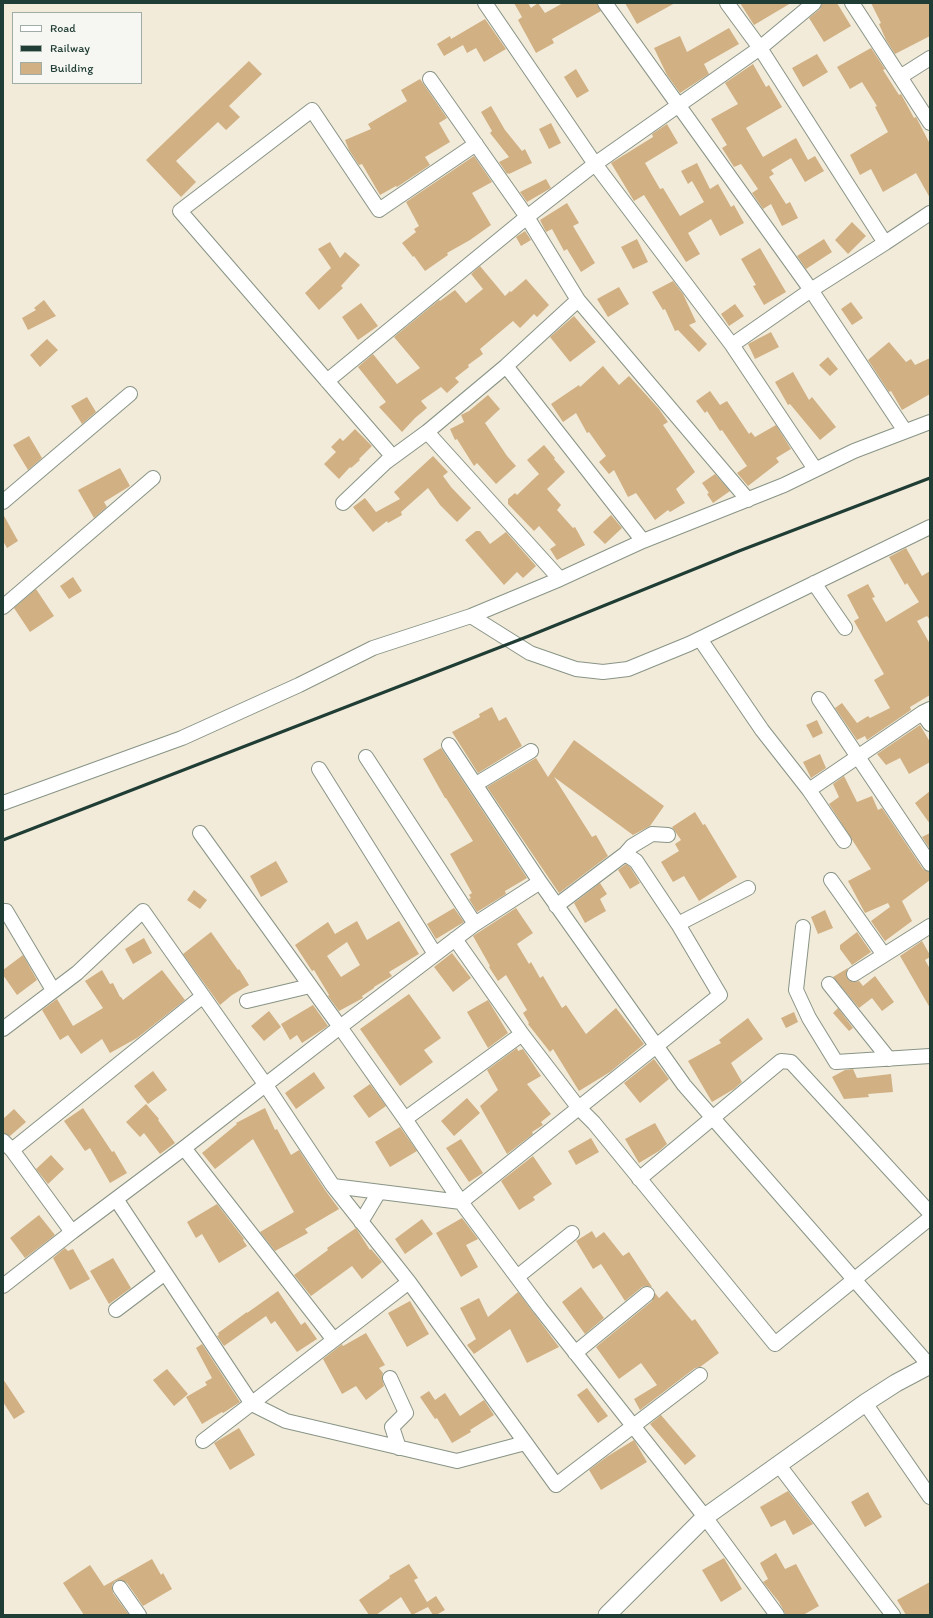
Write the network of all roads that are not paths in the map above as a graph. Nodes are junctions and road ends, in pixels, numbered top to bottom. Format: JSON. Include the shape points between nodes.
{"nodes":[{"id":1,"x":485,"y":3,"type":"edge"},
{"id":2,"x":605,"y":3,"type":"edge"},
{"id":3,"x":727,"y":3,"type":"edge"},
{"id":4,"x":814,"y":3,"type":"edge"},
{"id":5,"x":852,"y":3,"type":"edge"},
{"id":6,"x":760,"y":48,"type":"junction"},
{"id":7,"x":930,"y":58,"type":"edge"},
{"id":8,"x":900,"y":76,"type":"junction"},
{"id":9,"x":430,"y":79,"type":"dead end"},
{"id":10,"x":678,"y":107,"type":"junction"},
{"id":11,"x":930,"y":123,"type":"edge"},
{"id":12,"x":476,"y":144,"type":"junction"},
{"id":13,"x":595,"y":164,"type":"junction"},
{"id":14,"x":930,"y":213,"type":"edge"},
{"id":15,"x":527,"y":217,"type":"junction"},
{"id":16,"x":885,"y":243,"type":"junction"},
{"id":17,"x":811,"y":290,"type":"junction"},
{"id":18,"x":578,"y":300,"type":"junction"},
{"id":19,"x":732,"y":345,"type":"junction"},
{"id":20,"x":506,"y":366,"type":"junction"},
{"id":21,"x":327,"y":381,"type":"junction"},
{"id":22,"x":130,"y":394,"type":"dead end"},
{"id":23,"x":930,"y":422,"type":"edge"},
{"id":24,"x":905,"y":431,"type":"junction"},
{"id":25,"x":427,"y":432,"type":"junction"},
{"id":26,"x":393,"y":457,"type":"junction"},
{"id":27,"x":815,"y":469,"type":"junction"},
{"id":28,"x":153,"y":478,"type":"dead end"},
{"id":29,"x":748,"y":500,"type":"junction"},
{"id":30,"x":3,"y":502,"type":"edge"},
{"id":31,"x":343,"y":503,"type":"dead end"},
{"id":32,"x":930,"y":527,"type":"edge"},
{"id":33,"x":643,"y":541,"type":"junction"},
{"id":34,"x":560,"y":579,"type":"junction"},
{"id":35,"x":814,"y":583,"type":"junction"},
{"id":36,"x":3,"y":607,"type":"edge"},
{"id":37,"x":472,"y":616,"type":"junction"},
{"id":38,"x":845,"y":628,"type":"dead end"},
{"id":39,"x":700,"y":639,"type":"junction"},
{"id":40,"x":819,"y":699,"type":"dead end"},
{"id":41,"x":927,"y":715,"type":"edge"},
{"id":42,"x":449,"y":745,"type":"dead end"},
{"id":43,"x":531,"y":751,"type":"dead end"},
{"id":44,"x":858,"y":756,"type":"junction"},
{"id":45,"x":366,"y":757,"type":"dead end"},
{"id":46,"x":320,"y":769,"type":"dead end"},
{"id":47,"x":476,"y":784,"type":"junction"},
{"id":48,"x":809,"y":790,"type":"junction"},
{"id":49,"x":3,"y":803,"type":"edge"},
{"id":50,"x":200,"y":833,"type":"dead end"},
{"id":51,"x":668,"y":835,"type":"dead end"},
{"id":52,"x":844,"y":841,"type":"dead end"},
{"id":53,"x":625,"y":854,"type":"junction"},
{"id":54,"x":930,"y":864,"type":"edge"},
{"id":55,"x":831,"y":880,"type":"dead end"},
{"id":56,"x":540,"y":882,"type":"junction"},
{"id":57,"x":748,"y":888,"type":"dead end"},
{"id":58,"x":556,"y":906,"type":"junction"},
{"id":59,"x":3,"y":911,"type":"edge"},
{"id":60,"x":475,"y":924,"type":"junction"},
{"id":61,"x":678,"y":924,"type":"junction"},
{"id":62,"x":803,"y":928,"type":"dead end"},
{"id":63,"x":929,"y":929,"type":"edge"},
{"id":64,"x":455,"y":939,"type":"junction"},
{"id":65,"x":435,"y":954,"type":"junction"},
{"id":66,"x":884,"y":955,"type":"junction"},
{"id":67,"x":854,"y":974,"type":"dead end"},
{"id":68,"x":829,"y":984,"type":"dead end"},
{"id":69,"x":310,"y":986,"type":"junction"},
{"id":70,"x":54,"y":990,"type":"junction"},
{"id":71,"x":203,"y":996,"type":"junction"},
{"id":72,"x":247,"y":1001,"type":"dead end"},
{"id":73,"x":340,"y":1028,"type":"junction"},
{"id":74,"x":3,"y":1029,"type":"edge"},
{"id":75,"x":522,"y":1034,"type":"junction"},
{"id":76,"x":655,"y":1046,"type":"junction"},
{"id":77,"x":930,"y":1056,"type":"edge"},
{"id":78,"x":889,"y":1059,"type":"junction"},
{"id":79,"x":265,"y":1084,"type":"junction"},
{"id":80,"x":578,"y":1107,"type":"junction"},
{"id":81,"x":712,"y":1118,"type":"junction"},
{"id":82,"x":405,"y":1119,"type":"junction"},
{"id":83,"x":8,"y":1145,"type":"edge"},
{"id":84,"x":184,"y":1148,"type":"junction"},
{"id":85,"x":639,"y":1179,"type":"junction"},
{"id":86,"x":333,"y":1186,"type":"junction"},
{"id":87,"x":379,"y":1192,"type":"junction"},
{"id":88,"x":116,"y":1199,"type":"junction"},
{"id":89,"x":460,"y":1202,"type":"junction"},
{"id":90,"x":930,"y":1213,"type":"edge"},
{"id":91,"x":930,"y":1218,"type":"edge"},
{"id":92,"x":361,"y":1222,"type":"junction"},
{"id":93,"x":72,"y":1232,"type":"junction"},
{"id":94,"x":572,"y":1233,"type":"dead end"},
{"id":95,"x":165,"y":1273,"type":"junction"},
{"id":96,"x":517,"y":1277,"type":"junction"},
{"id":97,"x":854,"y":1279,"type":"junction"},
{"id":98,"x":409,"y":1282,"type":"junction"},
{"id":99,"x":3,"y":1286,"type":"edge"},
{"id":100,"x":647,"y":1294,"type":"dead end"},
{"id":101,"x":116,"y":1310,"type":"dead end"},
{"id":102,"x":334,"y":1340,"type":"junction"},
{"id":103,"x":575,"y":1353,"type":"junction"},
{"id":104,"x":930,"y":1365,"type":"edge"},
{"id":105,"x":700,"y":1376,"type":"dead end"},
{"id":106,"x":390,"y":1378,"type":"dead end"},
{"id":107,"x":865,"y":1403,"type":"junction"},
{"id":108,"x":252,"y":1404,"type":"junction"},
{"id":109,"x":634,"y":1427,"type":"junction"},
{"id":110,"x":203,"y":1441,"type":"dead end"},
{"id":111,"x":525,"y":1443,"type":"junction"},
{"id":112,"x":399,"y":1448,"type":"junction"},
{"id":113,"x":778,"y":1464,"type":"junction"},
{"id":114,"x":930,"y":1497,"type":"edge"},
{"id":115,"x":705,"y":1517,"type":"junction"},
{"id":116,"x":120,"y":1588,"type":"dead end"},
{"id":117,"x":139,"y":1615,"type":"edge"},
{"id":118,"x":607,"y":1615,"type":"edge"},
{"id":119,"x":776,"y":1615,"type":"edge"},
{"id":120,"x":893,"y":1615,"type":"edge"}],
"edges":[{"from":1,"to":13,"type":"street"},
{"from":2,"to":10,"type":"street"},
{"from":3,"to":6,"type":"street"},
{"from":4,"to":6,"type":"street"},
{"from":5,"to":8,"type":"street"},
{"from":6,"to":10,"type":"street"},
{"from":6,"to":16,"type":"street"},
{"from":7,"to":8,"type":"street"},
{"from":8,"to":11,"type":"street"},
{"from":9,"to":12,"type":"street"},
{"from":10,"to":13,"type":"street"},
{"from":10,"to":17,"type":"street"},
{"from":12,"to":15,"type":"street"},
{"from":12,"to":21,"type":"street","via":[[378,210],[312,110],[180,211]]},
{"from":13,"to":15,"type":"street"},
{"from":13,"to":19,"type":"street"},
{"from":14,"to":16,"type":"street"},
{"from":15,"to":18,"type":"street"},
{"from":15,"to":21,"type":"street"},
{"from":16,"to":17,"type":"street"},
{"from":17,"to":19,"type":"street"},
{"from":17,"to":24,"type":"street"},
{"from":18,"to":20,"type":"street"},
{"from":18,"to":29,"type":"street"},
{"from":19,"to":27,"type":"street"},
{"from":20,"to":25,"type":"street"},
{"from":20,"to":33,"type":"street"},
{"from":21,"to":26,"type":"street"},
{"from":22,"to":30,"type":"street"},
{"from":23,"to":24,"type":"street"},
{"from":24,"to":27,"type":"street"},
{"from":25,"to":26,"type":"street"},
{"from":25,"to":34,"type":"street"},
{"from":26,"to":31,"type":"street"},
{"from":27,"to":29,"type":"street"},
{"from":28,"to":36,"type":"street"},
{"from":29,"to":33,"type":"street"},
{"from":32,"to":35,"type":"street"},
{"from":33,"to":34,"type":"street"},
{"from":34,"to":37,"type":"street"},
{"from":35,"to":38,"type":"street"},
{"from":35,"to":39,"type":"street"},
{"from":37,"to":39,"type":"street","via":[[530,654],[576,669],[603,672],[628,669]]},
{"from":37,"to":49,"type":"street","via":[[373,648],[182,738]]},
{"from":39,"to":48,"type":"street","via":[[762,730]]},
{"from":40,"to":44,"type":"street"},
{"from":41,"to":44,"type":"street"},
{"from":42,"to":47,"type":"street"},
{"from":43,"to":47,"type":"street"},
{"from":44,"to":48,"type":"street"},
{"from":44,"to":54,"type":"street"},
{"from":45,"to":60,"type":"street"},
{"from":46,"to":65,"type":"street"},
{"from":47,"to":56,"type":"street"},
{"from":48,"to":52,"type":"street"},
{"from":50,"to":69,"type":"street"},
{"from":51,"to":53,"type":"street","via":[[652,834],[632,846]]},
{"from":53,"to":58,"type":"street"},
{"from":53,"to":61,"type":"street","via":[[636,861]]},
{"from":55,"to":66,"type":"street"},
{"from":56,"to":58,"type":"street"},
{"from":56,"to":60,"type":"street"},
{"from":57,"to":61,"type":"street"},
{"from":58,"to":76,"type":"street"},
{"from":59,"to":70,"type":"street","via":[[6,911]]},
{"from":60,"to":64,"type":"street"},
{"from":61,"to":76,"type":"street","via":[[720,995]]},
{"from":62,"to":78,"type":"street","via":[[796,990],[808,1018],[836,1062]]},
{"from":63,"to":66,"type":"street"},
{"from":64,"to":65,"type":"street"},
{"from":64,"to":75,"type":"street"},
{"from":65,"to":73,"type":"street"},
{"from":66,"to":67,"type":"street"},
{"from":68,"to":78,"type":"street"},
{"from":69,"to":72,"type":"street"},
{"from":69,"to":73,"type":"street"},
{"from":70,"to":71,"type":"street","via":[[77,973],[143,911]]},
{"from":70,"to":74,"type":"street"},
{"from":71,"to":79,"type":"street"},
{"from":71,"to":83,"type":"street"},
{"from":73,"to":79,"type":"street"},
{"from":73,"to":82,"type":"street"},
{"from":75,"to":80,"type":"street"},
{"from":75,"to":82,"type":"street"},
{"from":76,"to":80,"type":"street"},
{"from":76,"to":81,"type":"street"},
{"from":77,"to":78,"type":"street"},
{"from":79,"to":84,"type":"street"},
{"from":79,"to":86,"type":"street"},
{"from":80,"to":85,"type":"street"},
{"from":80,"to":89,"type":"street"},
{"from":81,"to":85,"type":"street"},
{"from":81,"to":90,"type":"street","via":[[781,1061],[791,1062]]},
{"from":81,"to":97,"type":"street"},
{"from":82,"to":89,"type":"street"},
{"from":83,"to":93,"type":"street"},
{"from":84,"to":88,"type":"street"},
{"from":84,"to":102,"type":"street"},
{"from":85,"to":97,"type":"street","via":[[775,1344]]},
{"from":86,"to":87,"type":"street"},
{"from":86,"to":92,"type":"street"},
{"from":87,"to":89,"type":"street"},
{"from":87,"to":92,"type":"street"},
{"from":88,"to":93,"type":"street"},
{"from":88,"to":95,"type":"street"},
{"from":89,"to":96,"type":"street"},
{"from":91,"to":97,"type":"street"},
{"from":92,"to":98,"type":"street"},
{"from":93,"to":99,"type":"street"},
{"from":94,"to":96,"type":"street"},
{"from":95,"to":101,"type":"street"},
{"from":95,"to":108,"type":"street"},
{"from":96,"to":103,"type":"street"},
{"from":97,"to":104,"type":"street"},
{"from":98,"to":102,"type":"street"},
{"from":98,"to":111,"type":"street"},
{"from":100,"to":103,"type":"street"},
{"from":102,"to":108,"type":"street"},
{"from":103,"to":109,"type":"street"},
{"from":104,"to":107,"type":"street"},
{"from":105,"to":109,"type":"street"},
{"from":106,"to":112,"type":"street","via":[[406,1413],[392,1427]]},
{"from":107,"to":113,"type":"street"},
{"from":107,"to":114,"type":"street"},
{"from":108,"to":110,"type":"street"},
{"from":108,"to":112,"type":"street","via":[[286,1421]]},
{"from":109,"to":111,"type":"street","via":[[556,1485]]},
{"from":109,"to":115,"type":"street"},
{"from":111,"to":112,"type":"street","via":[[457,1461]]},
{"from":113,"to":115,"type":"street"},
{"from":113,"to":120,"type":"street"},
{"from":115,"to":118,"type":"street"},
{"from":115,"to":119,"type":"street"},
{"from":116,"to":117,"type":"street"}]}
